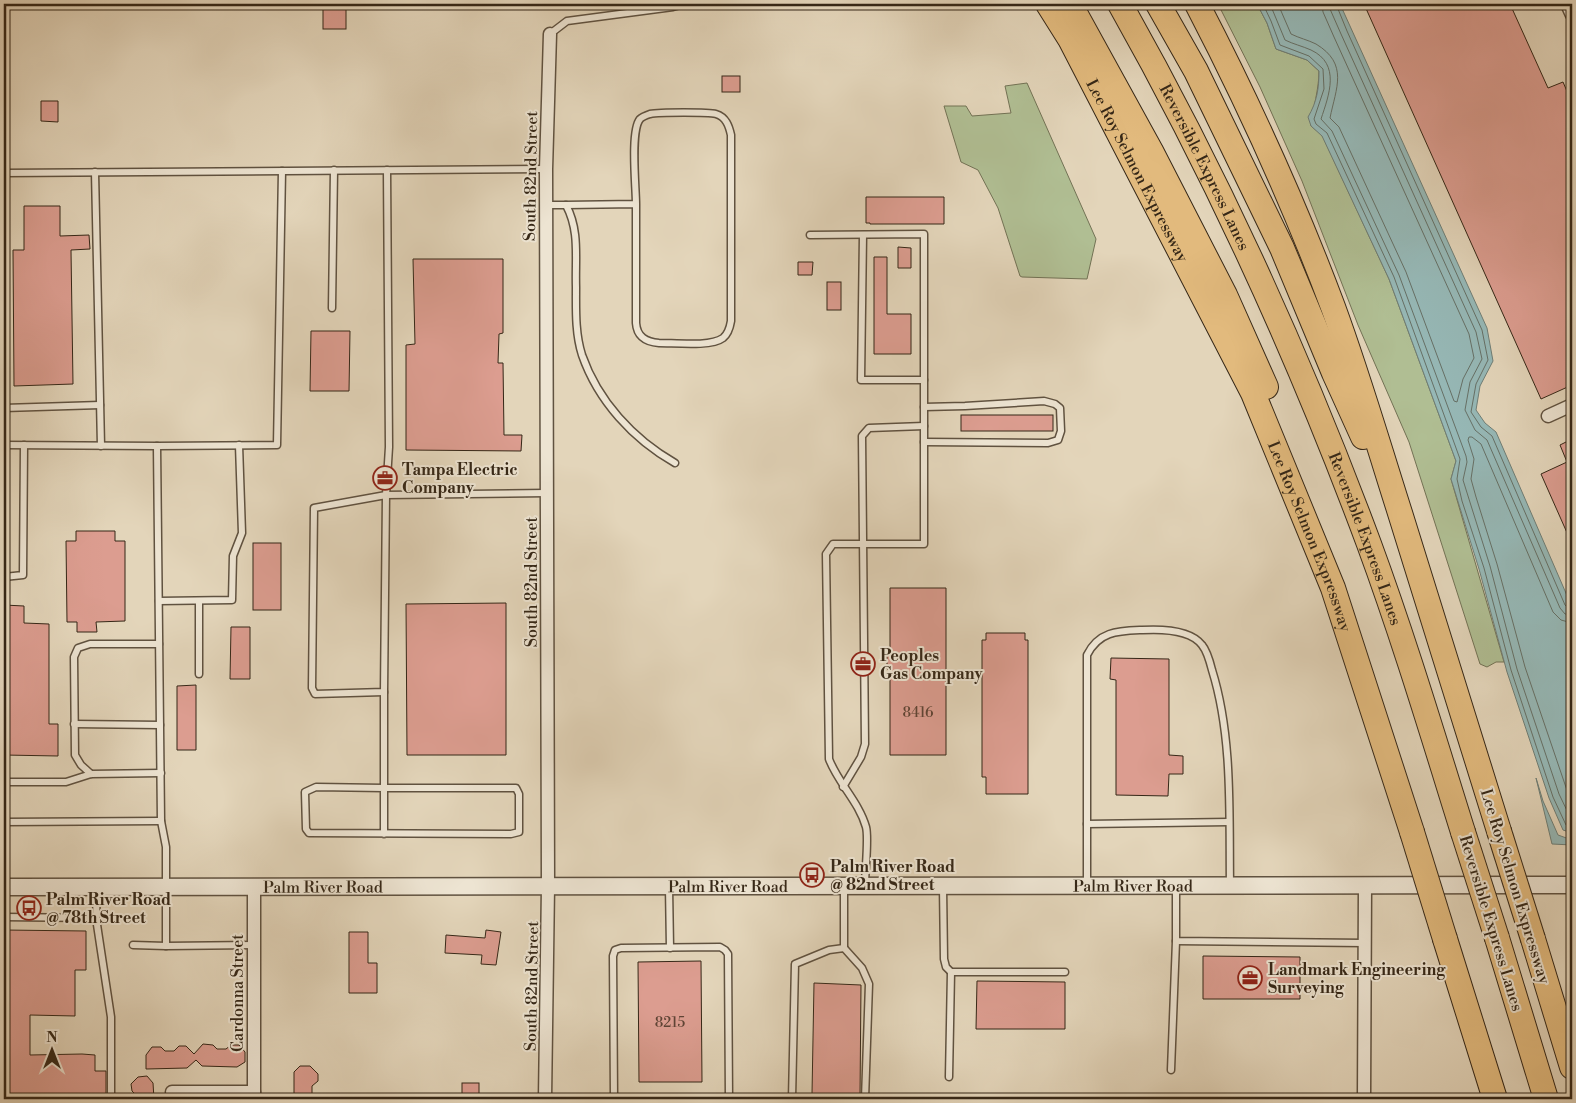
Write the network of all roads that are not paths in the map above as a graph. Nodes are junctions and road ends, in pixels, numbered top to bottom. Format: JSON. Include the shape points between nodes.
{"nodes":[{"id":1,"x":685,"y":4,"type":"edge"},
{"id":2,"x":1048,"y":4,"type":"edge"},
{"id":3,"x":1070,"y":4,"type":"edge"},
{"id":4,"x":1120,"y":4,"type":"edge"},
{"id":5,"x":1158,"y":4,"type":"edge"},
{"id":6,"x":1197,"y":4,"type":"edge"},
{"id":7,"x":1568,"y":4,"type":"edge"},
{"id":8,"x":1572,"y":15,"type":"edge"},
{"id":9,"x":550,"y":34,"type":"joint"},
{"id":10,"x":546,"y":169,"type":"junction"},
{"id":11,"x":334,"y":170,"type":"junction"},
{"id":12,"x":387,"y":170,"type":"junction"},
{"id":13,"x":282,"y":171,"type":"junction"},
{"id":14,"x":95,"y":172,"type":"junction"},
{"id":15,"x":4,"y":173,"type":"edge"},
{"id":16,"x":636,"y":204,"type":"junction"},
{"id":17,"x":546,"y":205,"type":"junction"},
{"id":18,"x":566,"y":205,"type":"junction"},
{"id":19,"x":810,"y":235,"type":"dead end"},
{"id":20,"x":863,"y":235,"type":"junction"},
{"id":21,"x":332,"y":308,"type":"dead end"},
{"id":22,"x":924,"y":380,"type":"junction"},
{"id":23,"x":100,"y":405,"type":"junction"},
{"id":24,"x":1572,"y":405,"type":"edge"},
{"id":25,"x":924,"y":407,"type":"junction"},
{"id":26,"x":4,"y":408,"type":"edge"},
{"id":27,"x":1548,"y":416,"type":"dead end"},
{"id":28,"x":924,"y":426,"type":"junction"},
{"id":29,"x":924,"y":442,"type":"junction"},
{"id":30,"x":4,"y":444,"type":"edge"},
{"id":31,"x":24,"y":445,"type":"junction"},
{"id":32,"x":239,"y":445,"type":"junction"},
{"id":33,"x":101,"y":446,"type":"junction"},
{"id":34,"x":156,"y":446,"type":"junction"},
{"id":35,"x":675,"y":463,"type":"dead end"},
{"id":36,"x":1387,"y":473,"type":"junction"},
{"id":37,"x":547,"y":493,"type":"junction"},
{"id":38,"x":386,"y":495,"type":"junction"},
{"id":39,"x":864,"y":544,"type":"junction"},
{"id":40,"x":4,"y":577,"type":"edge"},
{"id":41,"x":1333,"y":588,"type":"junction"},
{"id":42,"x":159,"y":601,"type":"junction"},
{"id":43,"x":199,"y":601,"type":"junction"},
{"id":44,"x":159,"y":644,"type":"junction"},
{"id":45,"x":199,"y":674,"type":"dead end"},
{"id":46,"x":384,"y":692,"type":"junction"},
{"id":47,"x":74,"y":724,"type":"junction"},
{"id":48,"x":160,"y":725,"type":"junction"},
{"id":49,"x":161,"y":773,"type":"junction"},
{"id":50,"x":91,"y":774,"type":"junction"},
{"id":51,"x":4,"y":782,"type":"edge"},
{"id":52,"x":843,"y":786,"type":"junction"},
{"id":53,"x":384,"y":788,"type":"junction"},
{"id":54,"x":162,"y":821,"type":"junction"},
{"id":55,"x":4,"y":822,"type":"edge"},
{"id":56,"x":1229,"y":822,"type":"junction"},
{"id":57,"x":1087,"y":824,"type":"junction"},
{"id":58,"x":384,"y":834,"type":"junction"},
{"id":59,"x":1572,"y":885,"type":"edge"},
{"id":60,"x":548,"y":886,"type":"junction"},
{"id":61,"x":668,"y":886,"type":"junction"},
{"id":62,"x":844,"y":886,"type":"junction"},
{"id":63,"x":865,"y":886,"type":"junction"},
{"id":64,"x":943,"y":886,"type":"junction"},
{"id":65,"x":1087,"y":886,"type":"junction"},
{"id":66,"x":1176,"y":886,"type":"junction"},
{"id":67,"x":1230,"y":886,"type":"junction"},
{"id":68,"x":1365,"y":886,"type":"junction"},
{"id":69,"x":4,"y":887,"type":"edge"},
{"id":70,"x":97,"y":887,"type":"junction"},
{"id":71,"x":166,"y":887,"type":"junction"},
{"id":72,"x":254,"y":887,"type":"junction"},
{"id":73,"x":4,"y":917,"type":"edge"},
{"id":74,"x":96,"y":918,"type":"junction"},
{"id":75,"x":1176,"y":941,"type":"junction"},
{"id":76,"x":1365,"y":942,"type":"junction"},
{"id":77,"x":133,"y":945,"type":"dead end"},
{"id":78,"x":254,"y":945,"type":"junction"},
{"id":79,"x":166,"y":946,"type":"junction"},
{"id":80,"x":670,"y":948,"type":"junction"},
{"id":81,"x":844,"y":948,"type":"junction"},
{"id":82,"x":951,"y":972,"type":"junction"},
{"id":83,"x":1065,"y":972,"type":"dead end"},
{"id":84,"x":1572,"y":1067,"type":"edge"},
{"id":85,"x":1171,"y":1070,"type":"dead end"},
{"id":86,"x":949,"y":1077,"type":"dead end"},
{"id":87,"x":172,"y":1092,"type":"dead end"},
{"id":88,"x":254,"y":1096,"type":"edge"},
{"id":89,"x":111,"y":1099,"type":"edge"},
{"id":90,"x":545,"y":1099,"type":"edge"},
{"id":91,"x":614,"y":1099,"type":"edge"},
{"id":92,"x":729,"y":1099,"type":"edge"},
{"id":93,"x":792,"y":1099,"type":"edge"},
{"id":94,"x":865,"y":1099,"type":"edge"},
{"id":95,"x":1364,"y":1099,"type":"edge"},
{"id":96,"x":1494,"y":1099,"type":"edge"},
{"id":97,"x":1546,"y":1099,"type":"edge"}],
"edges":[{"from":1,"to":9,"type":"lane","via":[[567,21]]},
{"from":2,"to":41,"type":"highway","name":"Lee Roy Selmon Expressway","via":[[1070,39],[1252,393]]},
{"from":3,"to":41,"type":"highway","via":[[1151,151],[1229,304],[1284,427],[1321,521]]},
{"from":4,"to":97,"type":"highway","name":"Reversible Express Lanes","bridge":true,"via":[[1215,185],[1333,451],[1394,616]]},
{"from":5,"to":36,"type":"highway","via":[[1217,114],[1282,248],[1363,437]]},
{"from":6,"to":36,"type":"highway","name":"Lee Roy Selmon Expressway","via":[[1226,59],[1297,215],[1333,308]]},
{"from":7,"to":8,"type":"street"},
{"from":9,"to":10,"type":"street","name":"South 82nd Street"},
{"from":10,"to":12,"type":"lane"},
{"from":10,"to":17,"type":"street","name":"South 82nd Street"},
{"from":11,"to":12,"type":"lane"},
{"from":11,"to":13,"type":"lane"},
{"from":11,"to":21,"type":"lane"},
{"from":12,"to":38,"type":"lane","via":[[389,447]]},
{"from":13,"to":14,"type":"lane"},
{"from":13,"to":32,"type":"lane","via":[[277,445]]},
{"from":14,"to":15,"type":"lane"},
{"from":14,"to":23,"type":"lane"},
{"from":16,"to":16,"type":"lane","via":[[636,322],[639,335],[659,343],[710,343],[723,338],[731,321],[730,136],[725,120],[715,114],[652,114],[641,118],[635,141]]},
{"from":16,"to":18,"type":"lane"},
{"from":17,"to":18,"type":"lane"},
{"from":17,"to":37,"type":"street","name":"South 82nd Street"},
{"from":18,"to":35,"type":"lane","via":[[576,238],[576,316],[582,355],[598,388],[621,421],[652,449]]},
{"from":19,"to":20,"type":"lane"},
{"from":20,"to":22,"type":"lane","via":[[924,234]]},
{"from":20,"to":22,"type":"lane","via":[[861,380]]},
{"from":22,"to":25,"type":"lane"},
{"from":23,"to":26,"type":"lane"},
{"from":23,"to":33,"type":"lane"},
{"from":24,"to":27,"type":"street"},
{"from":25,"to":28,"type":"lane"},
{"from":25,"to":29,"type":"lane","via":[[1044,400],[1060,408],[1061,431],[1058,440],[1048,444]]},
{"from":28,"to":29,"type":"lane"},
{"from":28,"to":39,"type":"lane","via":[[869,428],[862,436]]},
{"from":29,"to":39,"type":"lane","via":[[924,544]]},
{"from":30,"to":31,"type":"lane"},
{"from":31,"to":33,"type":"lane"},
{"from":31,"to":40,"type":"lane","via":[[22,575]]},
{"from":32,"to":34,"type":"lane"},
{"from":32,"to":43,"type":"lane","via":[[242,533],[233,556],[232,600]]},
{"from":33,"to":34,"type":"lane"},
{"from":34,"to":42,"type":"lane"},
{"from":36,"to":84,"type":"highway","name":"Lee Roy Selmon Expressway","bridge":true},
{"from":37,"to":38,"type":"lane"},
{"from":37,"to":60,"type":"street","name":"South 82nd Street"},
{"from":38,"to":46,"type":"lane"},
{"from":38,"to":46,"type":"lane","via":[[314,508],[312,688],[314,694]]},
{"from":39,"to":52,"type":"lane","via":[[865,744]]},
{"from":39,"to":52,"type":"lane","via":[[833,544],[826,554],[829,759]]},
{"from":41,"to":96,"type":"highway","name":"Lee Roy Selmon Expressway","bridge":true},
{"from":42,"to":43,"type":"lane"},
{"from":42,"to":44,"type":"lane"},
{"from":43,"to":45,"type":"lane"},
{"from":44,"to":47,"type":"lane","via":[[90,644],[78,648],[74,657]]},
{"from":44,"to":48,"type":"lane"},
{"from":46,"to":53,"type":"lane"},
{"from":47,"to":48,"type":"lane"},
{"from":47,"to":50,"type":"lane","via":[[75,755]]},
{"from":48,"to":49,"type":"lane"},
{"from":49,"to":50,"type":"lane"},
{"from":49,"to":54,"type":"lane"},
{"from":50,"to":51,"type":"lane","via":[[66,782]]},
{"from":52,"to":63,"type":"lane","via":[[859,809],[867,829]]},
{"from":53,"to":58,"type":"lane"},
{"from":53,"to":58,"type":"lane","via":[[316,787],[305,792],[308,833]]},
{"from":53,"to":58,"type":"lane","via":[[516,788],[519,794],[519,832]]},
{"from":54,"to":55,"type":"lane"},
{"from":54,"to":71,"type":"lane"},
{"from":56,"to":57,"type":"lane"},
{"from":56,"to":57,"type":"lane","via":[[1222,714],[1218,690],[1203,646],[1190,635],[1148,629],[1111,632],[1091,647],[1087,655]]},
{"from":56,"to":67,"type":"lane"},
{"from":57,"to":65,"type":"lane"},
{"from":59,"to":68,"type":"street","name":"Palm River Road"},
{"from":60,"to":61,"type":"street","name":"Palm River Road"},
{"from":60,"to":72,"type":"street","name":"Palm River Road"},
{"from":60,"to":90,"type":"street","name":"South 82nd Street"},
{"from":61,"to":62,"type":"street","name":"Palm River Road"},
{"from":61,"to":80,"type":"lane"},
{"from":62,"to":63,"type":"street","name":"Palm River Road"},
{"from":62,"to":81,"type":"lane"},
{"from":63,"to":64,"type":"street","name":"Palm River Road"},
{"from":64,"to":65,"type":"street","name":"Palm River Road"},
{"from":64,"to":82,"type":"lane","via":[[944,959],[946,968]]},
{"from":65,"to":66,"type":"street","name":"Palm River Road"},
{"from":66,"to":67,"type":"street","name":"Palm River Road"},
{"from":66,"to":75,"type":"lane"},
{"from":67,"to":68,"type":"street","name":"Palm River Road"},
{"from":68,"to":76,"type":"street"},
{"from":69,"to":70,"type":"street","name":"Palm River Road"},
{"from":70,"to":71,"type":"street","name":"Palm River Road"},
{"from":70,"to":74,"type":"lane"},
{"from":71,"to":72,"type":"street","name":"Palm River Road"},
{"from":71,"to":79,"type":"lane"},
{"from":72,"to":78,"type":"street","name":"Cardonna Street"},
{"from":73,"to":74,"type":"lane"},
{"from":74,"to":89,"type":"lane","via":[[111,1017]]},
{"from":75,"to":76,"type":"lane"},
{"from":75,"to":85,"type":"lane"},
{"from":76,"to":95,"type":"street"},
{"from":77,"to":79,"type":"lane"},
{"from":78,"to":79,"type":"lane"},
{"from":78,"to":88,"type":"street","name":"Cardonna Street"},
{"from":80,"to":91,"type":"lane","via":[[615,950]]},
{"from":80,"to":92,"type":"lane","via":[[720,947],[728,954]]},
{"from":81,"to":93,"type":"lane","via":[[795,964]]},
{"from":81,"to":94,"type":"lane","via":[[862,968],[870,984]]},
{"from":82,"to":83,"type":"lane"},
{"from":82,"to":86,"type":"lane"},
{"from":87,"to":88,"type":"street"}]}
